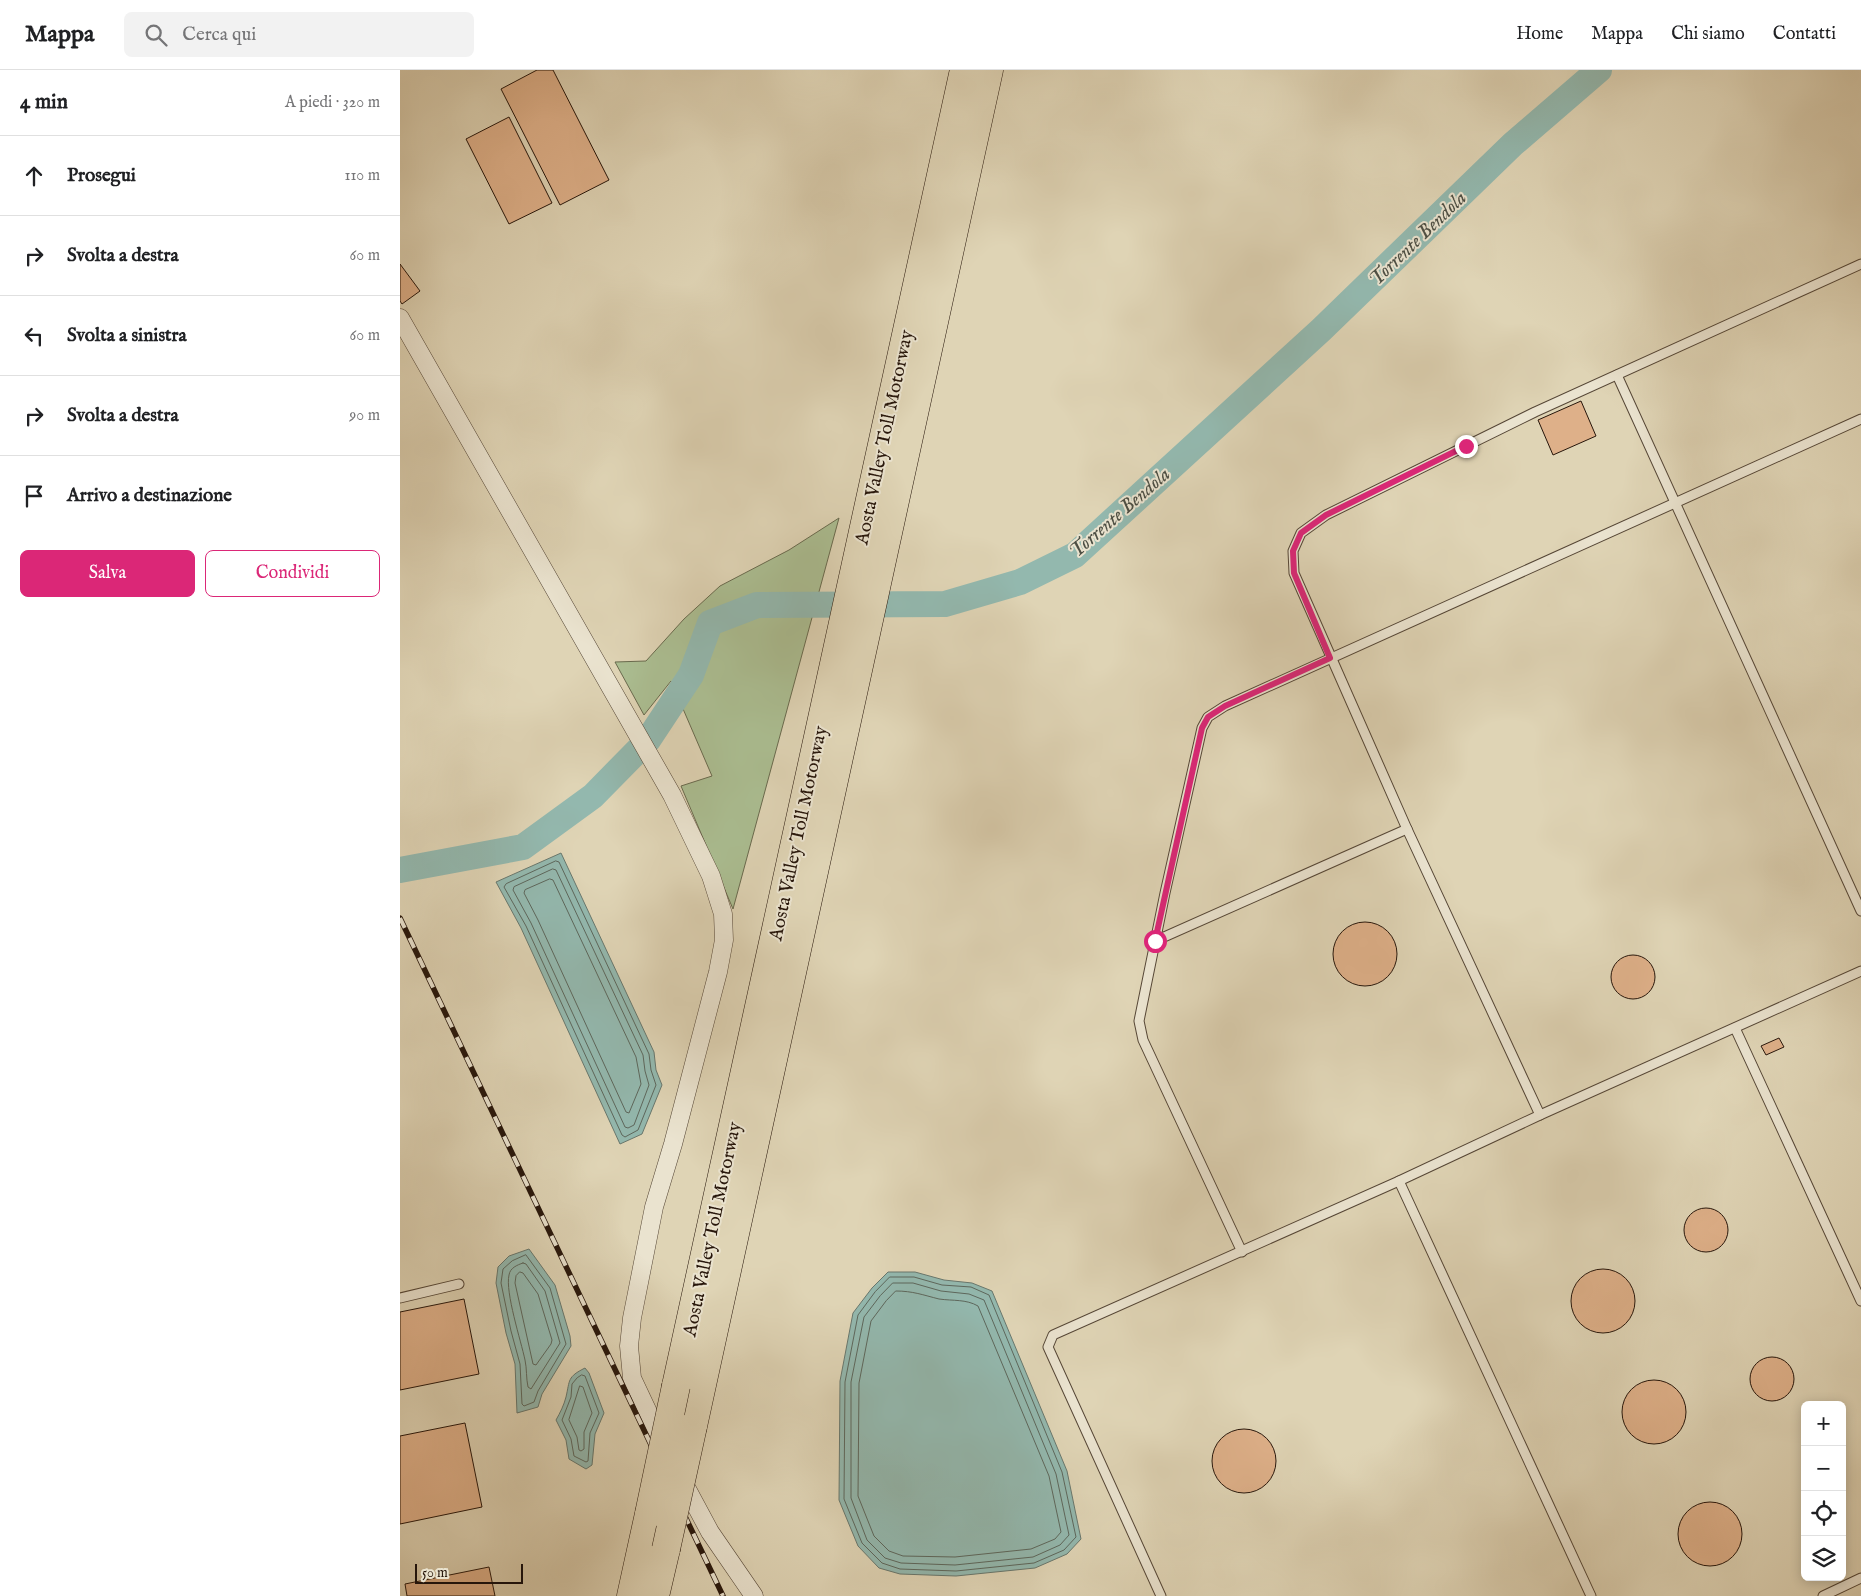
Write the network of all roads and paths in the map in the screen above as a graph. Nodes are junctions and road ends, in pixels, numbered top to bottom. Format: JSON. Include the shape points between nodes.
{"nodes":[{"id":1,"x":964,"y":70,"type":"edge"},
{"id":2,"x":988,"y":70,"type":"edge"},
{"id":3,"x":1861,"y":264,"type":"edge"},
{"id":4,"x":400,"y":318,"type":"edge"},
{"id":5,"x":1617,"y":375,"type":"junction"},
{"id":6,"x":1861,"y":419,"type":"edge"},
{"id":7,"x":1674,"y":503,"type":"junction"},
{"id":8,"x":878,"y":519,"type":"junction"},
{"id":9,"x":859,"y":606,"type":"junction"},
{"id":10,"x":1330,"y":658,"type":"junction"},
{"id":11,"x":1407,"y":829,"type":"junction"},
{"id":12,"x":1861,"y":911,"type":"edge"},
{"id":13,"x":1155,"y":941,"type":"junction"},
{"id":14,"x":1861,"y":971,"type":"edge"},
{"id":15,"x":1735,"y":1028,"type":"junction"},
{"id":16,"x":1540,"y":1115,"type":"junction"},
{"id":17,"x":1399,"y":1181,"type":"junction"},
{"id":18,"x":1242,"y":1252,"type":"junction"},
{"id":19,"x":459,"y":1284,"type":"dead end"},
{"id":20,"x":400,"y":1298,"type":"edge"},
{"id":21,"x":1861,"y":1301,"type":"edge"},
{"id":22,"x":1861,"y":1578,"type":"edge"},
{"id":23,"x":631,"y":1596,"type":"edge"},
{"id":24,"x":655,"y":1596,"type":"edge"},
{"id":25,"x":754,"y":1596,"type":"edge"},
{"id":26,"x":1161,"y":1596,"type":"edge"},
{"id":27,"x":1590,"y":1596,"type":"edge"},
{"id":28,"x":1823,"y":1596,"type":"edge"}],
"edges":[{"from":1,"to":8,"type":"highway","name":"Aosta Valley Toll Motorway"},
{"from":2,"to":8,"type":"highway","name":"Aosta Valley Toll Motorway"},
{"from":3,"to":5,"type":"lane"},
{"from":4,"to":25,"type":"street","via":[[672,795],[711,876],[723,914],[724,940],[718,972],[674,1144],[654,1207],[628,1346],[632,1378],[642,1401],[700,1515]]},
{"from":5,"to":7,"type":"lane"},
{"from":5,"to":10,"type":"lane","via":[[1326,515],[1301,533],[1293,551],[1294,573]]},
{"from":6,"to":7,"type":"lane"},
{"from":7,"to":10,"type":"lane"},
{"from":7,"to":12,"type":"lane"},
{"from":8,"to":9,"type":"highway","name":"Aosta Valley Toll Motorway"},
{"from":9,"to":23,"type":"highway","name":"Aosta Valley Toll Motorway","bridge":true,"via":[[676,1386]]},
{"from":9,"to":24,"type":"highway","name":"Aosta Valley Toll Motorway","bridge":true,"via":[[693,1426]]},
{"from":10,"to":11,"type":"lane"},
{"from":10,"to":13,"type":"lane","via":[[1225,706],[1208,717],[1202,728]]},
{"from":11,"to":13,"type":"lane"},
{"from":11,"to":16,"type":"lane"},
{"from":13,"to":18,"type":"lane","via":[[1138,1021],[1143,1040]]},
{"from":14,"to":15,"type":"lane"},
{"from":15,"to":16,"type":"lane"},
{"from":15,"to":21,"type":"lane"},
{"from":16,"to":17,"type":"lane"},
{"from":17,"to":18,"type":"lane"},
{"from":17,"to":27,"type":"lane"},
{"from":18,"to":26,"type":"lane","via":[[1054,1335],[1048,1347]]},
{"from":19,"to":20,"type":"lane"},
{"from":22,"to":28,"type":"lane"}]}
